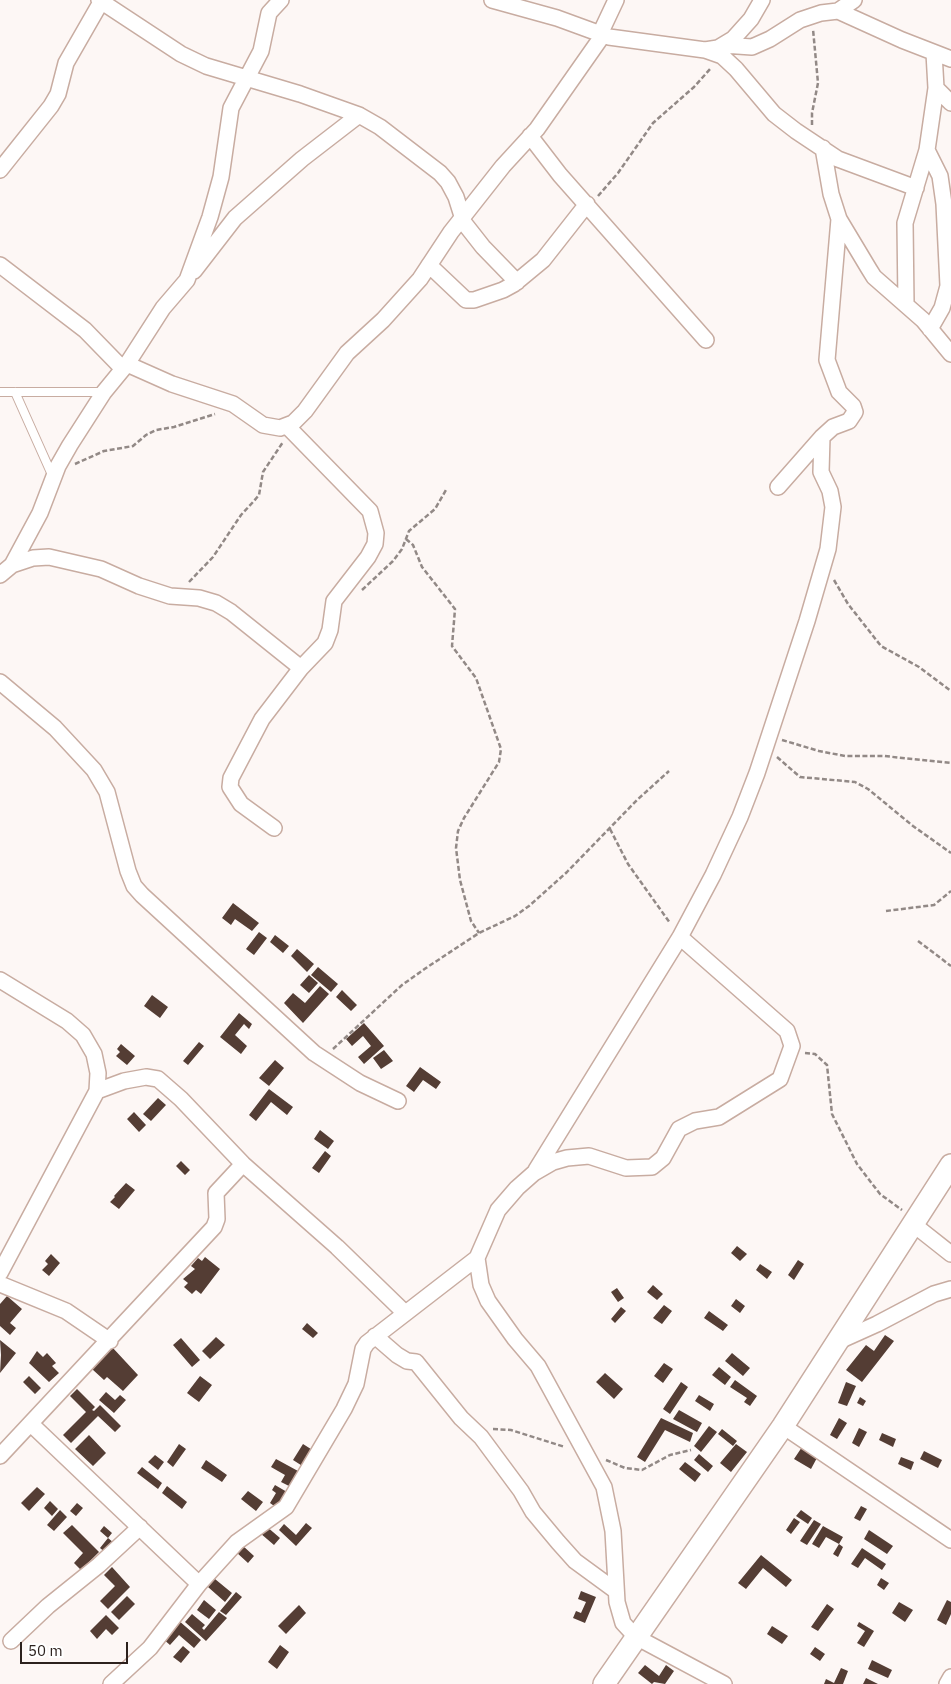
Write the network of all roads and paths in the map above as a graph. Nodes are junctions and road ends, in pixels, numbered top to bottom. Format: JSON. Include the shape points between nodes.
{"nodes":[{"id":1,"x":281,"y":0,"type":"edge"},
{"id":2,"x":492,"y":0,"type":"edge"},
{"id":3,"x":537,"y":0,"type":"edge"},
{"id":4,"x":616,"y":0,"type":"edge"},
{"id":5,"x":762,"y":0,"type":"edge"},
{"id":6,"x":854,"y":0,"type":"edge"},
{"id":7,"x":100,"y":1,"type":"edge"},
{"id":8,"x":838,"y":7,"type":"edge"},
{"id":9,"x":524,"y":11,"type":"junction"},
{"id":10,"x":810,"y":16,"type":"junction"},
{"id":11,"x":602,"y":35,"type":"junction"},
{"id":12,"x":723,"y":51,"type":"junction"},
{"id":13,"x":934,"y":52,"type":"junction"},
{"id":14,"x":951,"y":59,"type":"edge"},
{"id":15,"x":246,"y":78,"type":"junction"},
{"id":16,"x":936,"y":88,"type":"junction"},
{"id":17,"x":951,"y":103,"type":"edge"},
{"id":18,"x":359,"y":115,"type":"junction"},
{"id":19,"x":530,"y":136,"type":"junction"},
{"id":20,"x":818,"y":145,"type":"junction"},
{"id":21,"x":928,"y":150,"type":"junction"},
{"id":22,"x":0,"y":170,"type":"edge"},
{"id":23,"x":916,"y":188,"type":"junction"},
{"id":24,"x":588,"y":206,"type":"junction"},
{"id":25,"x":462,"y":217,"type":"junction"},
{"id":26,"x":839,"y":219,"type":"junction"},
{"id":27,"x":0,"y":265,"type":"edge"},
{"id":28,"x":429,"y":266,"type":"junction"},
{"id":29,"x":187,"y":280,"type":"junction"},
{"id":30,"x":517,"y":282,"type":"junction"},
{"id":31,"x":906,"y":304,"type":"junction"},
{"id":32,"x":930,"y":329,"type":"junction"},
{"id":33,"x":706,"y":340,"type":"dead end"},
{"id":34,"x":951,"y":354,"type":"edge"},
{"id":35,"x":125,"y":366,"type":"junction"},
{"id":36,"x":0,"y":392,"type":"edge"},
{"id":37,"x":15,"y":392,"type":"junction"},
{"id":38,"x":104,"y":392,"type":"junction"},
{"id":39,"x":239,"y":408,"type":"junction"},
{"id":40,"x":290,"y":429,"type":"junction"},
{"id":41,"x":822,"y":437,"type":"junction"},
{"id":42,"x":56,"y":472,"type":"junction"},
{"id":43,"x":778,"y":487,"type":"dead end"},
{"id":44,"x":446,"y":490,"type":"dead end"},
{"id":45,"x":406,"y":539,"type":"junction"},
{"id":46,"x":823,"y":564,"type":"junction"},
{"id":47,"x":12,"y":565,"type":"junction"},
{"id":48,"x":0,"y":575,"type":"edge"},
{"id":49,"x":360,"y":593,"type":"dead end"},
{"id":50,"x":181,"y":597,"type":"junction"},
{"id":51,"x":301,"y":668,"type":"junction"},
{"id":52,"x":0,"y":682,"type":"edge"},
{"id":53,"x":951,"y":692,"type":"edge"},
{"id":54,"x":767,"y":743,"type":"junction"},
{"id":55,"x":951,"y":763,"type":"edge"},
{"id":56,"x":669,"y":771,"type":"dead end"},
{"id":57,"x":274,"y":828,"type":"dead end"},
{"id":58,"x":610,"y":829,"type":"junction"},
{"id":59,"x":951,"y":853,"type":"edge"},
{"id":60,"x":951,"y":891,"type":"edge"},
{"id":61,"x":886,"y":911,"type":"dead end"},
{"id":62,"x":479,"y":933,"type":"junction"},
{"id":63,"x":680,"y":937,"type":"junction"},
{"id":64,"x":918,"y":941,"type":"dead end"},
{"id":65,"x":949,"y":963,"type":"edge"},
{"id":66,"x":951,"y":966,"type":"edge"},
{"id":67,"x":0,"y":980,"type":"edge"},
{"id":68,"x":791,"y":1052,"type":"junction"},
{"id":69,"x":323,"y":1059,"type":"junction"},
{"id":70,"x":97,"y":1091,"type":"junction"},
{"id":71,"x":398,"y":1101,"type":"dead end"},
{"id":72,"x":243,"y":1164,"type":"junction"},
{"id":73,"x":951,"y":1165,"type":"edge"},
{"id":74,"x":534,"y":1173,"type":"junction"},
{"id":75,"x":914,"y":1222,"type":"junction"},
{"id":76,"x":951,"y":1254,"type":"edge"},
{"id":77,"x":477,"y":1258,"type":"junction"},
{"id":78,"x":0,"y":1273,"type":"edge"},
{"id":79,"x":0,"y":1284,"type":"edge"},
{"id":80,"x":951,"y":1290,"type":"edge"},
{"id":81,"x":405,"y":1313,"type":"junction"},
{"id":82,"x":375,"y":1336,"type":"junction"},
{"id":83,"x":110,"y":1341,"type":"junction"},
{"id":84,"x":835,"y":1343,"type":"junction"},
{"id":85,"x":31,"y":1424,"type":"junction"},
{"id":86,"x":783,"y":1426,"type":"junction"},
{"id":87,"x":490,"y":1428,"type":"dead end"},
{"id":88,"x":691,"y":1450,"type":"dead end"},
{"id":89,"x":585,"y":1452,"type":"junction"},
{"id":90,"x":0,"y":1456,"type":"edge"},
{"id":91,"x":140,"y":1527,"type":"junction"},
{"id":92,"x":951,"y":1540,"type":"edge"},
{"id":93,"x":199,"y":1584,"type":"junction"},
{"id":94,"x":616,"y":1591,"type":"junction"},
{"id":95,"x":636,"y":1638,"type":"junction"},
{"id":96,"x":11,"y":1641,"type":"dead end"},
{"id":97,"x":951,"y":1677,"type":"edge"},
{"id":98,"x":110,"y":1684,"type":"edge"},
{"id":99,"x":604,"y":1684,"type":"edge"},
{"id":100,"x":724,"y":1684,"type":"edge"},
{"id":101,"x":947,"y":1684,"type":"edge"}],
"edges":[{"from":1,"to":15,"type":"street","via":[[270,13],[261,51]]},
{"from":2,"to":9,"type":"street"},
{"from":3,"to":9,"type":"street"},
{"from":4,"to":11,"type":"street"},
{"from":5,"to":12,"type":"street"},
{"from":6,"to":8,"type":"street"},
{"from":7,"to":15,"type":"street","via":[[181,54],[206,66]]},
{"from":7,"to":22,"type":"street","via":[[66,63],[58,94],[51,106]]},
{"from":8,"to":10,"type":"street"},
{"from":8,"to":13,"type":"street"},
{"from":9,"to":11,"type":"street","via":[[557,18]]},
{"from":10,"to":12,"type":"street","via":[[752,47]]},
{"from":10,"to":20,"type":"path","via":[[818,83],[812,113]]},
{"from":11,"to":12,"type":"street"},
{"from":11,"to":19,"type":"street"},
{"from":12,"to":20,"type":"street","via":[[774,114]]},
{"from":12,"to":24,"type":"path","via":[[694,87],[653,123],[618,173]]},
{"from":13,"to":14,"type":"street"},
{"from":13,"to":16,"type":"street"},
{"from":15,"to":18,"type":"street"},
{"from":15,"to":29,"type":"street","via":[[231,108],[221,177]]},
{"from":16,"to":17,"type":"street"},
{"from":16,"to":21,"type":"street"},
{"from":18,"to":25,"type":"street","via":[[440,173],[456,197]]},
{"from":18,"to":29,"type":"street","via":[[302,158],[235,218]]},
{"from":19,"to":24,"type":"street"},
{"from":19,"to":25,"type":"street"},
{"from":20,"to":23,"type":"street","via":[[858,168]]},
{"from":20,"to":26,"type":"street"},
{"from":21,"to":23,"type":"street"},
{"from":21,"to":32,"type":"street","via":[[940,176],[948,286],[942,308]]},
{"from":23,"to":31,"type":"street","via":[[905,223]]},
{"from":24,"to":30,"type":"street","via":[[543,260]]},
{"from":24,"to":33,"type":"street"},
{"from":25,"to":28,"type":"street"},
{"from":25,"to":30,"type":"street","via":[[483,247]]},
{"from":26,"to":31,"type":"street","via":[[874,277]]},
{"from":26,"to":41,"type":"street","via":[[827,360],[839,392],[853,406],[854,412],[848,420]]},
{"from":27,"to":35,"type":"street","via":[[85,330]]},
{"from":28,"to":30,"type":"street","via":[[466,300],[485,297]]},
{"from":28,"to":40,"type":"street","via":[[402,300],[347,353]]},
{"from":29,"to":35,"type":"street","via":[[163,308]]},
{"from":31,"to":32,"type":"street"},
{"from":32,"to":34,"type":"street"},
{"from":35,"to":38,"type":"street"},
{"from":35,"to":39,"type":"street"},
{"from":36,"to":37,"type":"lane"},
{"from":37,"to":38,"type":"lane"},
{"from":37,"to":42,"type":"lane"},
{"from":38,"to":42,"type":"street"},
{"from":39,"to":40,"type":"street","via":[[263,425]]},
{"from":39,"to":42,"type":"path","via":[[174,428],[156,430],[133,446],[104,452]]},
{"from":40,"to":50,"type":"path","via":[[263,472],[259,495]]},
{"from":40,"to":51,"type":"street","via":[[370,511],[376,533],[375,544],[368,557],[334,600],[325,643]]},
{"from":41,"to":43,"type":"street"},
{"from":41,"to":46,"type":"street","via":[[822,472],[833,507]]},
{"from":42,"to":47,"type":"street","via":[[40,513]]},
{"from":44,"to":45,"type":"path","via":[[435,509],[414,526]]},
{"from":45,"to":49,"type":"path","via":[[393,561]]},
{"from":45,"to":62,"type":"path","via":[[413,545],[422,567],[455,609],[452,646],[476,678],[501,749],[499,762],[458,831],[456,848],[460,880],[471,921]]},
{"from":46,"to":53,"type":"path","via":[[848,604],[881,646],[920,667]]},
{"from":46,"to":54,"type":"street"},
{"from":47,"to":48,"type":"street"},
{"from":47,"to":50,"type":"street","via":[[33,558],[66,560]]},
{"from":50,"to":51,"type":"street","via":[[200,598],[224,608]]},
{"from":51,"to":57,"type":"street","via":[[262,719],[230,787],[241,804]]},
{"from":52,"to":69,"type":"street","via":[[55,728],[94,770],[107,792],[134,886],[247,993]]},
{"from":54,"to":55,"type":"path","via":[[845,756],[884,756]]},
{"from":54,"to":59,"type":"path","via":[[800,777],[855,782],[868,789]]},
{"from":54,"to":63,"type":"street","via":[[740,817]]},
{"from":56,"to":58,"type":"path"},
{"from":58,"to":62,"type":"path","via":[[529,906],[516,916]]},
{"from":58,"to":63,"type":"path","via":[[628,864]]},
{"from":60,"to":61,"type":"path","via":[[934,905]]},
{"from":62,"to":69,"type":"path","via":[[402,986]]},
{"from":63,"to":68,"type":"street","via":[[786,1031],[791,1039]]},
{"from":63,"to":74,"type":"street"},
{"from":64,"to":65,"type":"path"},
{"from":65,"to":66,"type":"path"},
{"from":67,"to":70,"type":"street","via":[[67,1021],[83,1035],[94,1054]]},
{"from":68,"to":74,"type":"street","via":[[778,1081],[719,1117],[695,1121],[679,1129],[663,1158],[652,1167],[626,1168],[589,1156],[553,1162]]},
{"from":68,"to":75,"type":"path","via":[[815,1054],[827,1064],[832,1114],[858,1164],[880,1194]]},
{"from":69,"to":71,"type":"street","via":[[360,1083]]},
{"from":70,"to":72,"type":"street","via":[[124,1081],[146,1077],[158,1079]]},
{"from":70,"to":78,"type":"street"},
{"from":72,"to":81,"type":"street","via":[[337,1247]]},
{"from":72,"to":83,"type":"street","via":[[216,1193],[214,1228]]},
{"from":73,"to":75,"type":"street"},
{"from":74,"to":77,"type":"street","via":[[498,1210]]},
{"from":75,"to":76,"type":"street"},
{"from":75,"to":84,"type":"street"},
{"from":77,"to":81,"type":"street"},
{"from":77,"to":89,"type":"street","via":[[481,1285],[488,1301],[538,1366]]},
{"from":79,"to":83,"type":"street","via":[[66,1311]]},
{"from":80,"to":84,"type":"street","via":[[934,1294]]},
{"from":81,"to":82,"type":"street"},
{"from":82,"to":93,"type":"street","via":[[363,1349],[356,1384],[344,1409],[286,1507],[237,1542]]},
{"from":82,"to":94,"type":"street","via":[[397,1355],[416,1362],[481,1437],[558,1542],[575,1561]]},
{"from":83,"to":85,"type":"street"},
{"from":84,"to":86,"type":"street"},
{"from":85,"to":90,"type":"street"},
{"from":85,"to":91,"type":"street"},
{"from":86,"to":92,"type":"street"},
{"from":86,"to":95,"type":"street"},
{"from":87,"to":89,"type":"path","via":[[511,1430]]},
{"from":88,"to":89,"type":"path","via":[[670,1455],[642,1470],[625,1468]]},
{"from":89,"to":94,"type":"street","via":[[604,1487],[609,1504]]},
{"from":91,"to":93,"type":"street"},
{"from":91,"to":96,"type":"street"},
{"from":93,"to":98,"type":"street","via":[[150,1648]]},
{"from":94,"to":95,"type":"street","via":[[623,1623]]},
{"from":95,"to":99,"type":"street"},
{"from":95,"to":100,"type":"street"},
{"from":97,"to":101,"type":"street"}]}
